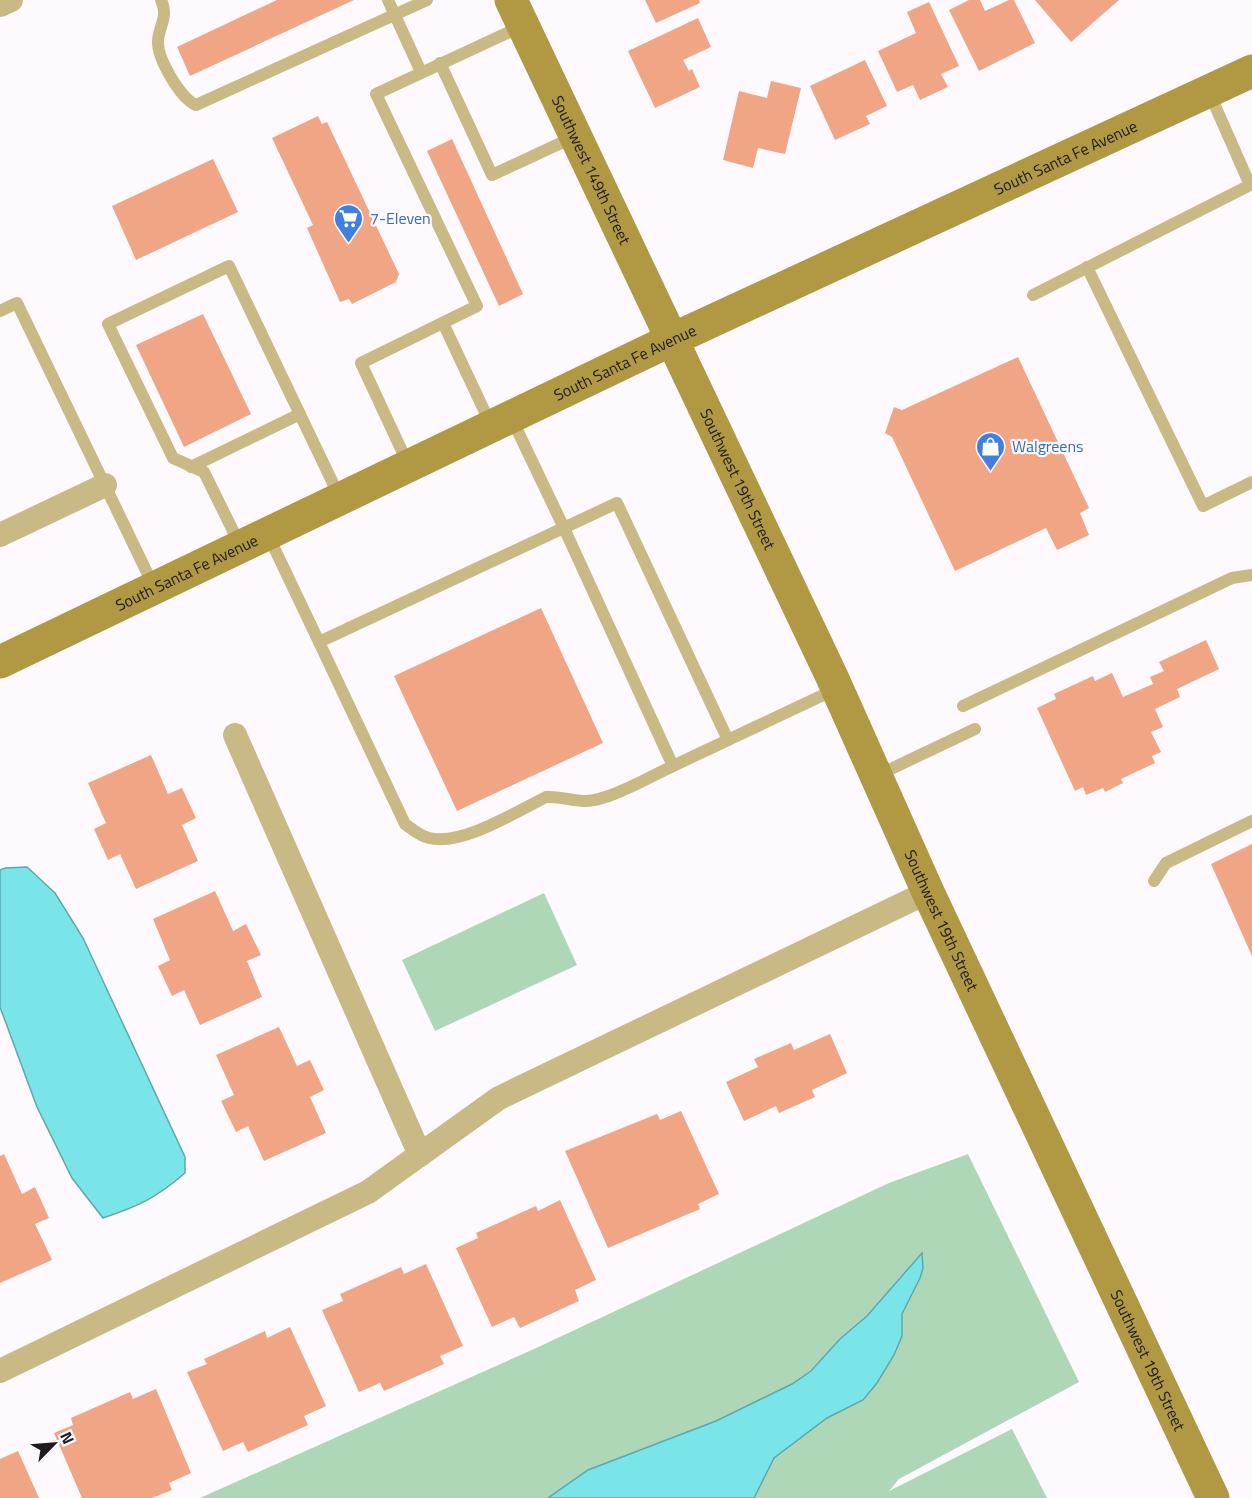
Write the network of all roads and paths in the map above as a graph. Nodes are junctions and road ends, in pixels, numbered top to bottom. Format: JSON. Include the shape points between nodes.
{"nodes":[{"id":1,"x":11,"y":0,"type":"edge"},
{"id":2,"x":162,"y":0,"type":"edge"},
{"id":3,"x":388,"y":0,"type":"edge"},
{"id":4,"x":427,"y":0,"type":"edge"},
{"id":5,"x":0,"y":5,"type":"edge"},
{"id":6,"x":517,"y":13,"type":"edge"},
{"id":7,"x":395,"y":15,"type":"junction"},
{"id":8,"x":440,"y":63,"type":"junction"},
{"id":9,"x":1252,"y":70,"type":"edge"},
{"id":10,"x":421,"y":72,"type":"junction"},
{"id":11,"x":1209,"y":91,"type":"junction"},
{"id":12,"x":577,"y":135,"type":"junction"},
{"id":13,"x":1251,"y":186,"type":"edge"},
{"id":14,"x":1087,"y":267,"type":"junction"},
{"id":15,"x":1033,"y":295,"type":"dead end"},
{"id":16,"x":0,"y":311,"type":"edge"},
{"id":17,"x":444,"y":323,"type":"junction"},
{"id":18,"x":671,"y":340,"type":"junction"},
{"id":19,"x":300,"y":414,"type":"junction"},
{"id":20,"x":501,"y":421,"type":"junction"},
{"id":21,"x":409,"y":466,"type":"junction"},
{"id":22,"x":192,"y":467,"type":"junction"},
{"id":23,"x":1252,"y":482,"type":"edge"},
{"id":24,"x":105,"y":485,"type":"junction"},
{"id":25,"x":341,"y":499,"type":"junction"},
{"id":26,"x":564,"y":528,"type":"junction"},
{"id":27,"x":0,"y":535,"type":"edge"},
{"id":28,"x":254,"y":540,"type":"junction"},
{"id":29,"x":1252,"y":575,"type":"edge"},
{"id":30,"x":154,"y":588,"type":"junction"},
{"id":31,"x":319,"y":642,"type":"junction"},
{"id":32,"x":0,"y":662,"type":"edge"},
{"id":33,"x":837,"y":689,"type":"junction"},
{"id":34,"x":963,"y":706,"type":"dead end"},
{"id":35,"x":975,"y":729,"type":"dead end"},
{"id":36,"x":235,"y":735,"type":"dead end"},
{"id":37,"x":728,"y":740,"type":"junction"},
{"id":38,"x":673,"y":766,"type":"junction"},
{"id":39,"x":875,"y":776,"type":"junction"},
{"id":40,"x":1252,"y":821,"type":"edge"},
{"id":41,"x":1154,"y":881,"type":"dead end"},
{"id":42,"x":928,"y":892,"type":"junction"},
{"id":43,"x":420,"y":1155,"type":"junction"},
{"id":44,"x":0,"y":1371,"type":"edge"},
{"id":45,"x":1213,"y":1498,"type":"edge"}],
"edges":[{"from":1,"to":5,"type":"street"},
{"from":2,"to":7,"type":"lane","via":[[166,10],[158,44],[165,66],[189,102],[196,105]]},
{"from":3,"to":7,"type":"lane"},
{"from":4,"to":7,"type":"lane"},
{"from":6,"to":8,"type":"lane"},
{"from":6,"to":12,"type":"street","name":"Southwest 149th Street"},
{"from":7,"to":10,"type":"lane"},
{"from":8,"to":10,"type":"lane"},
{"from":8,"to":12,"type":"lane","via":[[492,175]]},
{"from":9,"to":11,"type":"street","name":"South Santa Fe Avenue"},
{"from":10,"to":17,"type":"lane","via":[[376,94],[477,306]]},
{"from":11,"to":13,"type":"lane"},
{"from":11,"to":18,"type":"street","name":"South Santa Fe Avenue"},
{"from":12,"to":18,"type":"street","name":"Southwest 149th Street"},
{"from":13,"to":14,"type":"lane"},
{"from":14,"to":15,"type":"lane"},
{"from":14,"to":23,"type":"lane","via":[[1203,506]]},
{"from":16,"to":24,"type":"lane","via":[[17,303]]},
{"from":17,"to":20,"type":"lane"},
{"from":17,"to":21,"type":"lane","via":[[361,363]]},
{"from":18,"to":20,"type":"street","name":"South Santa Fe Avenue"},
{"from":18,"to":33,"type":"street","name":"Southwest 19th Street"},
{"from":19,"to":22,"type":"lane"},
{"from":19,"to":22,"type":"lane","via":[[230,266],[108,324],[172,458]]},
{"from":19,"to":25,"type":"lane"},
{"from":20,"to":21,"type":"street","name":"South Santa Fe Avenue"},
{"from":20,"to":26,"type":"lane"},
{"from":21,"to":25,"type":"street","name":"South Santa Fe Avenue"},
{"from":22,"to":28,"type":"lane","via":[[204,472]]},
{"from":24,"to":27,"type":"street"},
{"from":24,"to":30,"type":"lane"},
{"from":25,"to":28,"type":"street","name":"South Santa Fe Avenue"},
{"from":26,"to":31,"type":"lane"},
{"from":26,"to":37,"type":"lane","via":[[617,503]]},
{"from":26,"to":38,"type":"lane"},
{"from":28,"to":30,"type":"street","name":"South Santa Fe Avenue"},
{"from":28,"to":31,"type":"lane"},
{"from":29,"to":34,"type":"lane","via":[[1232,579]]},
{"from":30,"to":32,"type":"street","name":"South Santa Fe Avenue"},
{"from":31,"to":38,"type":"lane","via":[[405,824],[428,838],[465,836],[546,797],[600,800]]},
{"from":33,"to":37,"type":"lane"},
{"from":33,"to":39,"type":"street","name":"Southwest 19th Street"},
{"from":35,"to":39,"type":"lane"},
{"from":36,"to":43,"type":"street"},
{"from":37,"to":38,"type":"lane"},
{"from":39,"to":42,"type":"street","name":"Southwest 19th Street"},
{"from":40,"to":41,"type":"lane","via":[[1166,863]]},
{"from":42,"to":43,"type":"street","via":[[499,1098]]},
{"from":42,"to":45,"type":"street","name":"Southwest 19th Street"},
{"from":43,"to":44,"type":"street","via":[[368,1192]]}]}
